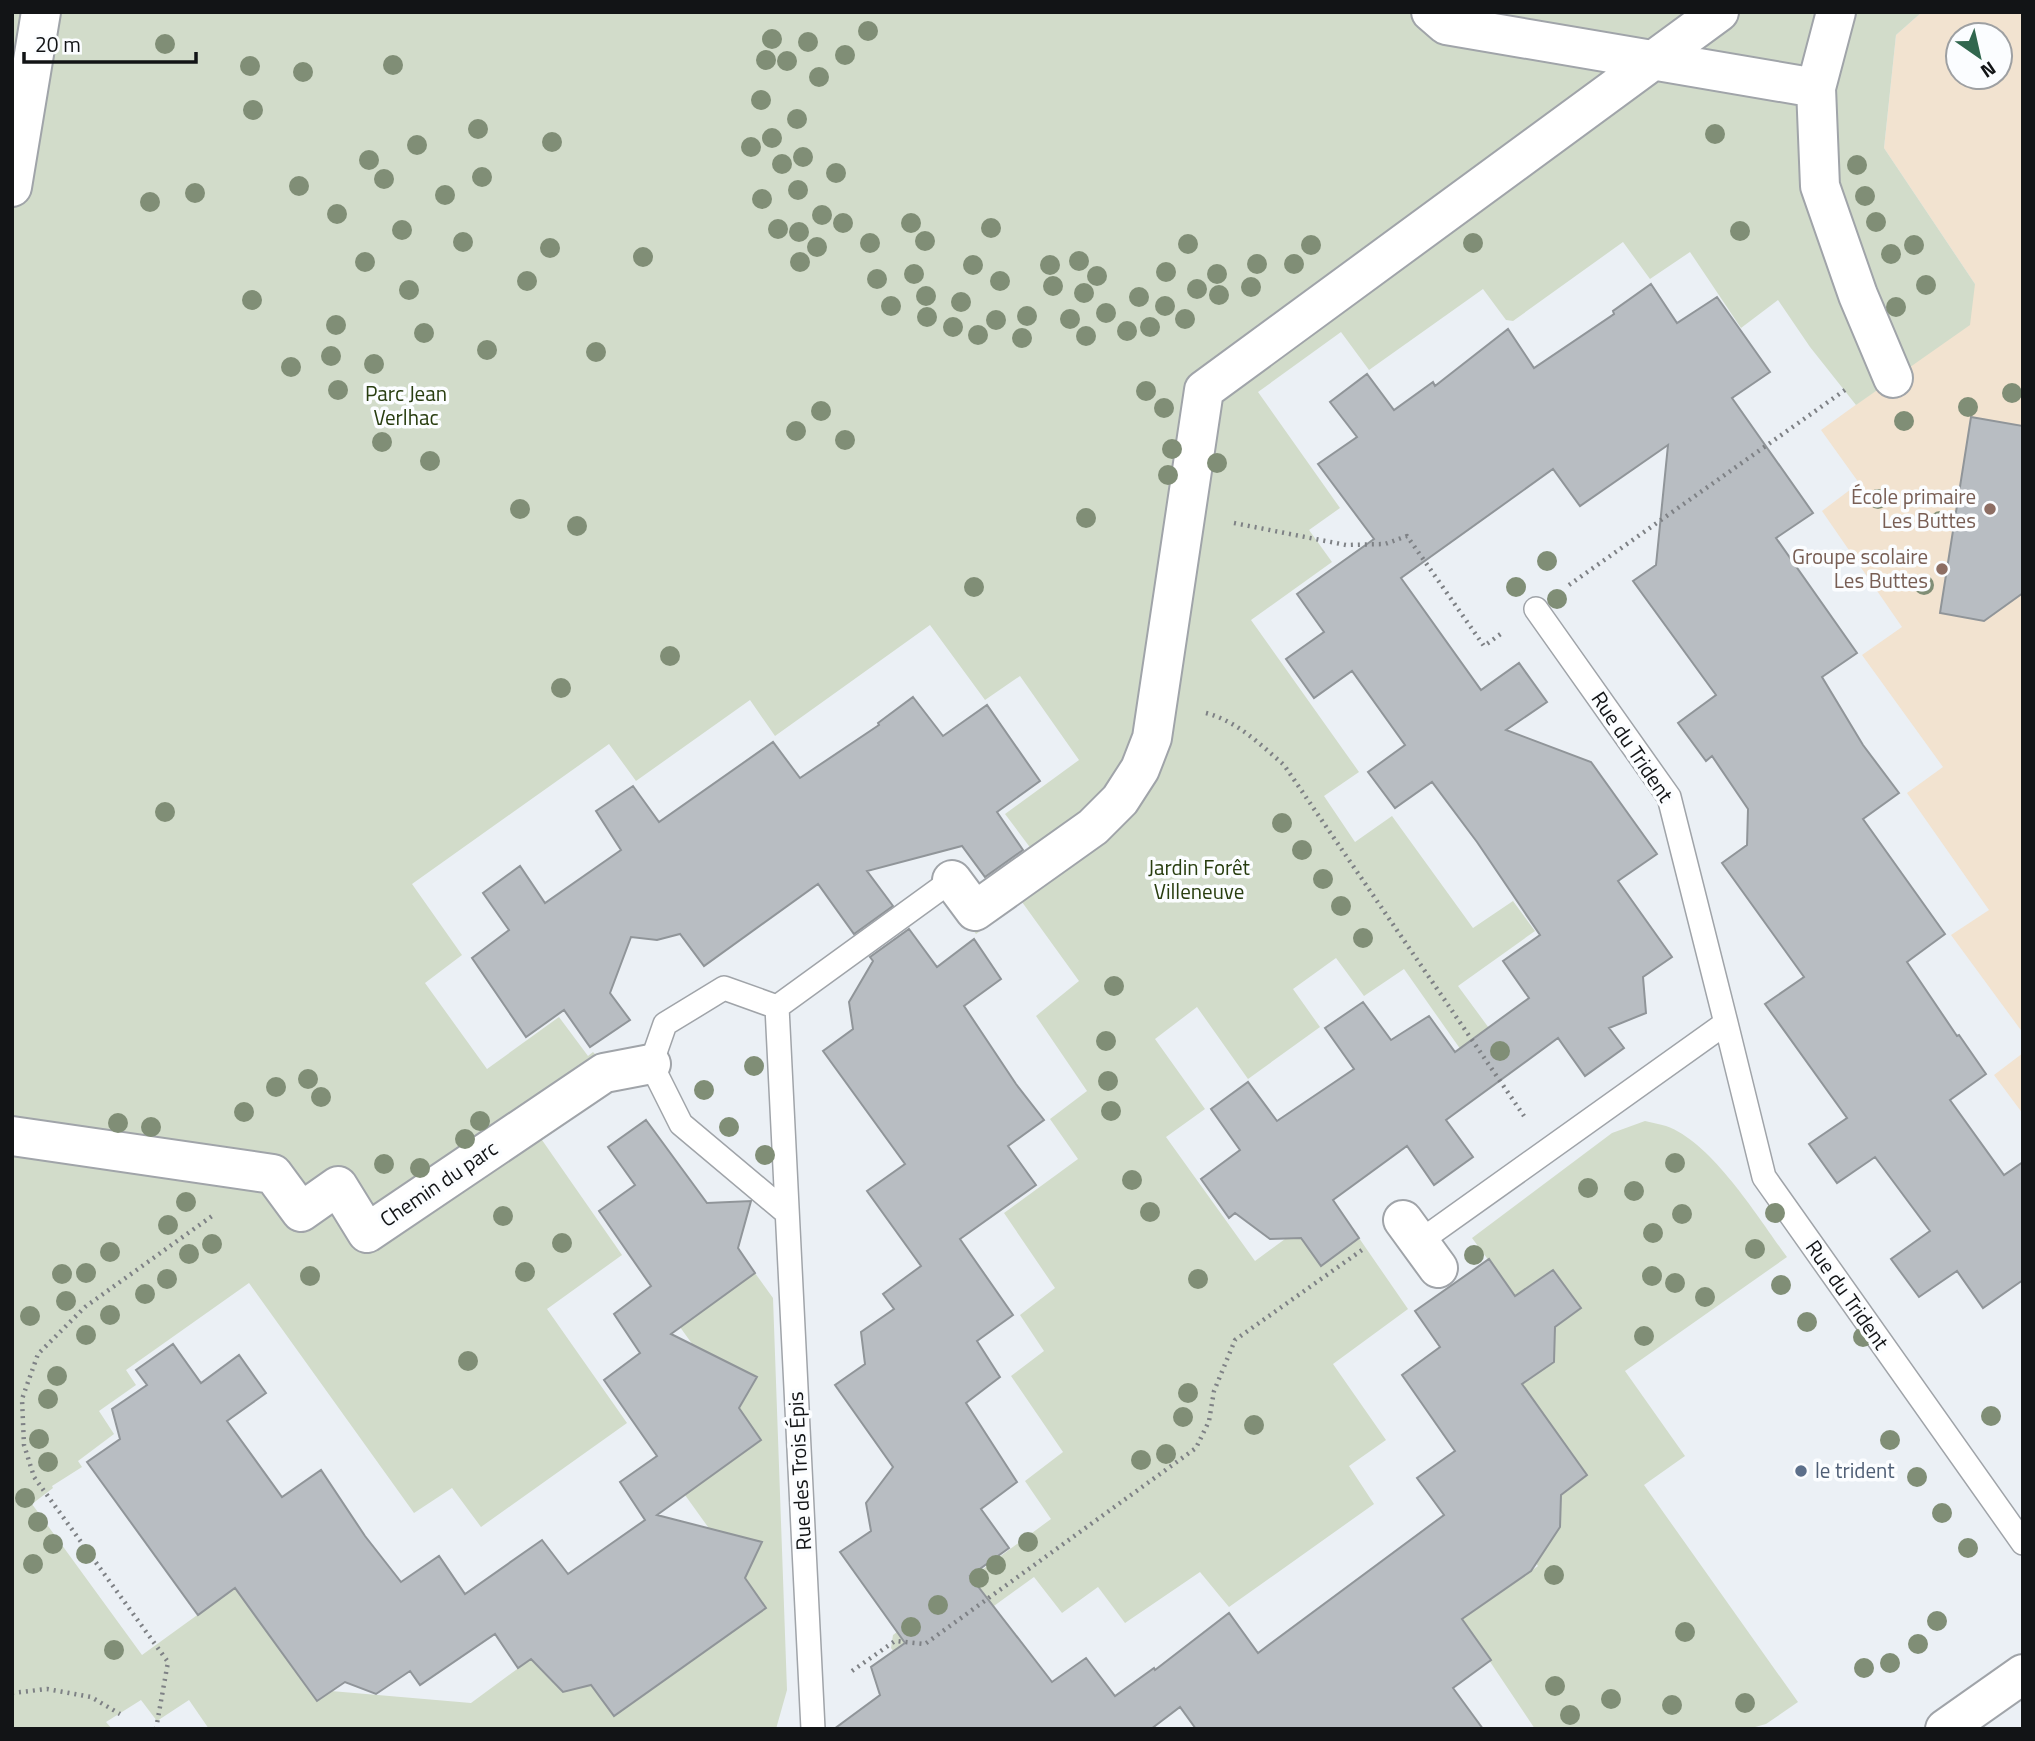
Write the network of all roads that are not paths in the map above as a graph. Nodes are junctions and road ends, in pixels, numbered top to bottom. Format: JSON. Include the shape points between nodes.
{"nodes":[{"id":1,"x":41,"y":12,"type":"edge"},
{"id":2,"x":1431,"y":12,"type":"edge"},
{"id":3,"x":1719,"y":12,"type":"edge"},
{"id":4,"x":1836,"y":12,"type":"edge"},
{"id":5,"x":1652,"y":60,"type":"junction"},
{"id":6,"x":1816,"y":88,"type":"junction"},
{"id":7,"x":12,"y":187,"type":"edge"},
{"id":8,"x":1889,"y":370,"type":"road end"},
{"id":9,"x":1536,"y":609,"type":"road end"},
{"id":10,"x":952,"y":880,"type":"joint"},
{"id":11,"x":777,"y":1007,"type":"junction"},
{"id":12,"x":1726,"y":1023,"type":"junction"},
{"id":13,"x":651,"y":1064,"type":"junction"},
{"id":14,"x":12,"y":1136,"type":"edge"},
{"id":15,"x":787,"y":1213,"type":"junction"},
{"id":16,"x":1420,"y":1243,"type":"road end"},
{"id":17,"x":2023,"y":1543,"type":"edge"},
{"id":18,"x":2023,"y":1674,"type":"edge"},
{"id":19,"x":813,"y":1729,"type":"edge"},
{"id":20,"x":1945,"y":1729,"type":"edge"}],
"edges":[{"from":1,"to":7,"type":"street"},
{"from":2,"to":5,"type":"street","via":[[1446,25]]},
{"from":3,"to":5,"type":"street"},
{"from":4,"to":6,"type":"street"},
{"from":5,"to":6,"type":"street"},
{"from":5,"to":10,"type":"street","via":[[1204,390],[1152,738],[1140,769],[1120,800],[1093,827],[975,911]]},
{"from":6,"to":8,"type":"street","via":[[1820,186]]},
{"from":9,"to":12,"type":"lane","name":"Rue du Trident","via":[[1670,797]]},
{"from":10,"to":11,"type":"lane"},
{"from":11,"to":13,"type":"lane","via":[[724,988],[665,1024]]},
{"from":11,"to":15,"type":"lane","name":"Rue des Trois Épis"},
{"from":12,"to":16,"type":"lane"},
{"from":12,"to":17,"type":"lane","name":"Rue du Trident","via":[[1764,1177]]},
{"from":13,"to":14,"type":"street","name":"Chemin du parc","via":[[604,1073],[367,1233],[338,1186],[300,1212],[273,1174]]},
{"from":13,"to":15,"type":"lane","via":[[681,1124]]},
{"from":15,"to":19,"type":"lane","name":"Rue des Trois Épis"},
{"from":18,"to":20,"type":"street"}]}
